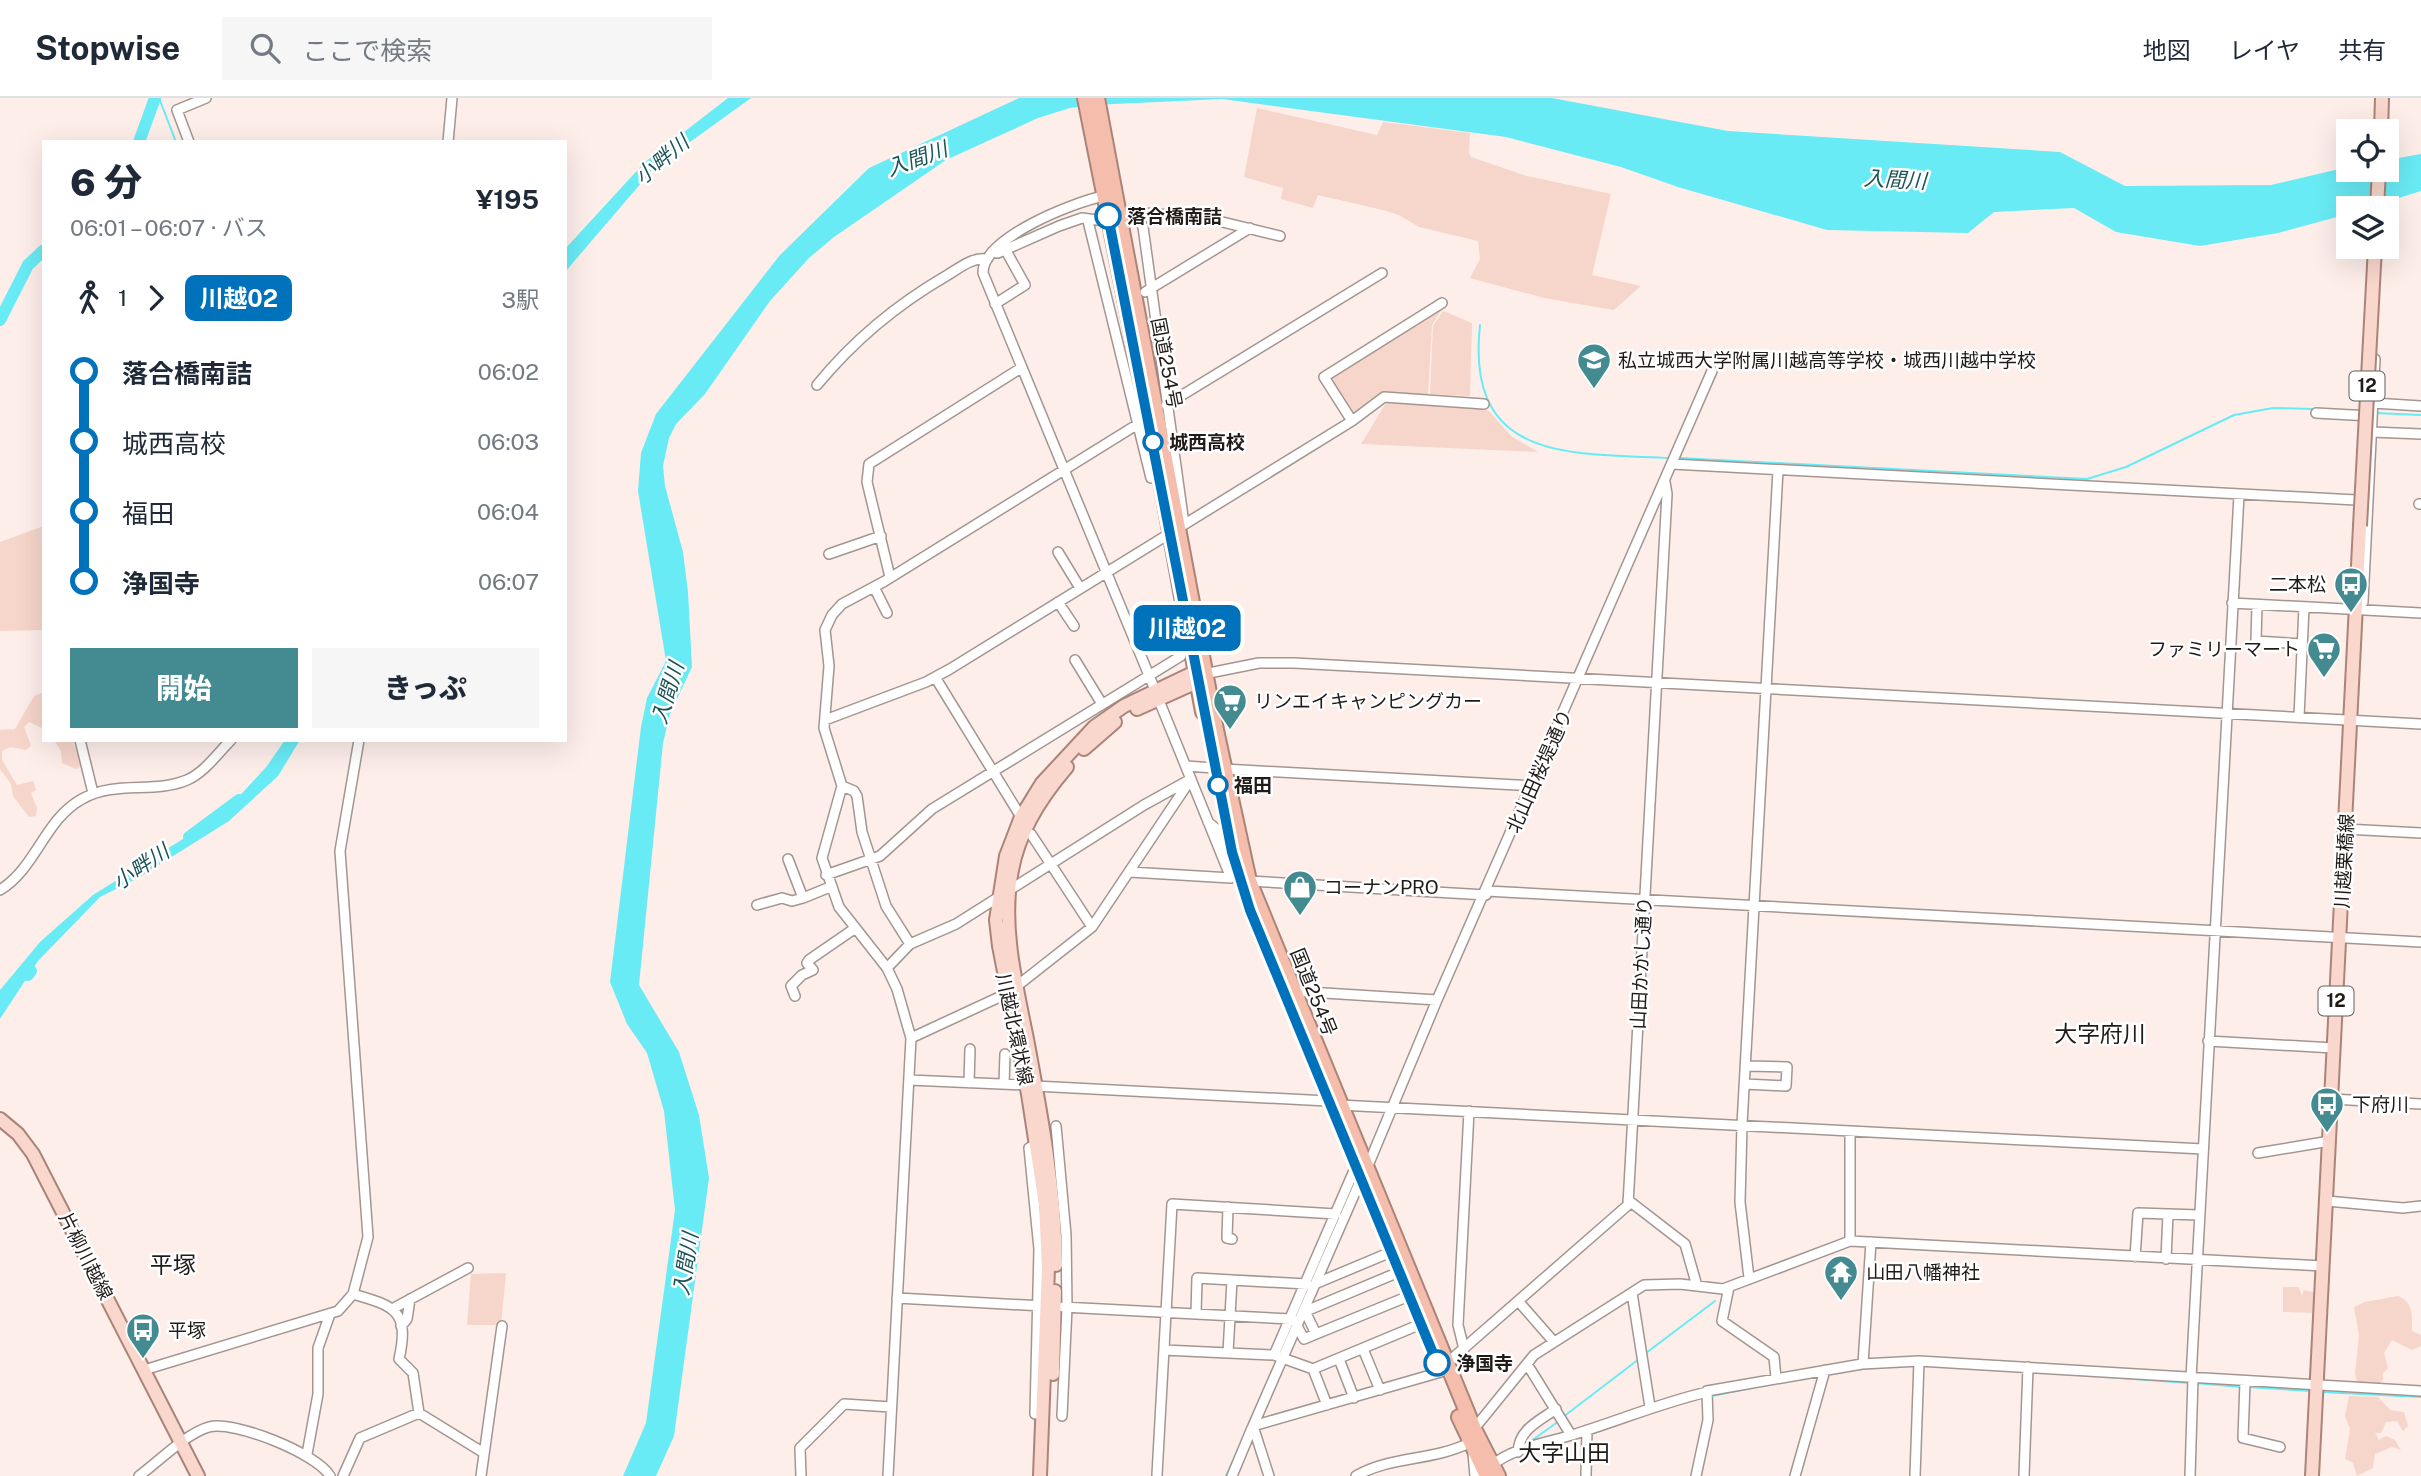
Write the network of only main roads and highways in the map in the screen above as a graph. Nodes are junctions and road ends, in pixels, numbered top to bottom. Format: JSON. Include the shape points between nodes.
{"nodes":[{"id":1,"x":1085,"y":98,"type":"edge"},
{"id":2,"x":1097,"y":98,"type":"edge"},
{"id":3,"x":2382,"y":98,"type":"edge"},
{"id":4,"x":2381,"y":119,"type":"edge"},
{"id":5,"x":1107,"y":191,"type":"junction"},
{"id":6,"x":2374,"y":259,"type":"edge"},
{"id":7,"x":1178,"y":528,"type":"junction"},
{"id":8,"x":1199,"y":676,"type":"junction"},
{"id":9,"x":1156,"y":694,"type":"junction"},
{"id":10,"x":1219,"y":768,"type":"junction"},
{"id":11,"x":1012,"y":990,"type":"junction"},
{"id":12,"x":1334,"y":1103,"type":"junction"},
{"id":13,"x":0,"y":1119,"type":"edge"},
{"id":14,"x":1046,"y":1147,"type":"junction"},
{"id":15,"x":1361,"y":1172,"type":"junction"},
{"id":16,"x":1444,"y":1368,"type":"junction"},
{"id":17,"x":1491,"y":1473,"type":"edge"},
{"id":18,"x":198,"y":1476,"type":"edge"},
{"id":19,"x":1040,"y":1476,"type":"edge"},
{"id":20,"x":1048,"y":1476,"type":"edge"},
{"id":21,"x":2312,"y":1476,"type":"edge"}],
"edges":[{"from":1,"to":5,"type":"highway","name":"国道254号"},
{"from":2,"to":5,"type":"highway","name":"国道254号"},
{"from":3,"to":4,"type":"main road"},
{"from":5,"to":7,"type":"highway","name":"国道254号"},
{"from":5,"to":7,"type":"highway","name":"国道254号","via":[[1160,477]]},
{"from":6,"to":21,"type":"main road","name":"川越栗橋線","number":"12","bridge":true},
{"from":7,"to":8,"type":"highway","name":"国道254号"},
{"from":8,"to":9,"type":"main road","name":"川越北環状線"},
{"from":8,"to":10,"type":"highway","name":"国道254号"},
{"from":9,"to":11,"type":"main road","name":"川越北環状線","via":[[1080,753],[1044,795],[1025,832],[1012,869]]},
{"from":9,"to":11,"type":"main road","name":"川越北環状線","via":[[1094,727],[1042,783],[1021,817],[1006,856],[996,920]]},
{"from":10,"to":12,"type":"highway","name":"国道254号","via":[[1249,881]]},
{"from":10,"to":12,"type":"highway","name":"国道254号","via":[[1232,852],[1250,910]]},
{"from":11,"to":14,"type":"main road","name":"川越北環状線"},
{"from":12,"to":15,"type":"highway","name":"国道254号"},
{"from":13,"to":18,"type":"main road","name":"片柳川越線","via":[[33,1154]]},
{"from":14,"to":19,"type":"main road","name":"川越北環状線","via":[[1048,1268]]},
{"from":14,"to":20,"type":"main road","name":"川越北環状線","via":[[1055,1213]]},
{"from":15,"to":16,"type":"highway","name":"国道254号"},
{"from":15,"to":16,"type":"highway","name":"国道254号","via":[[1409,1296]]},
{"from":16,"to":17,"type":"highway","name":"国道254号"},
{"from":16,"to":17,"type":"highway","name":"国道254号","via":[[1471,1447]]}]}
